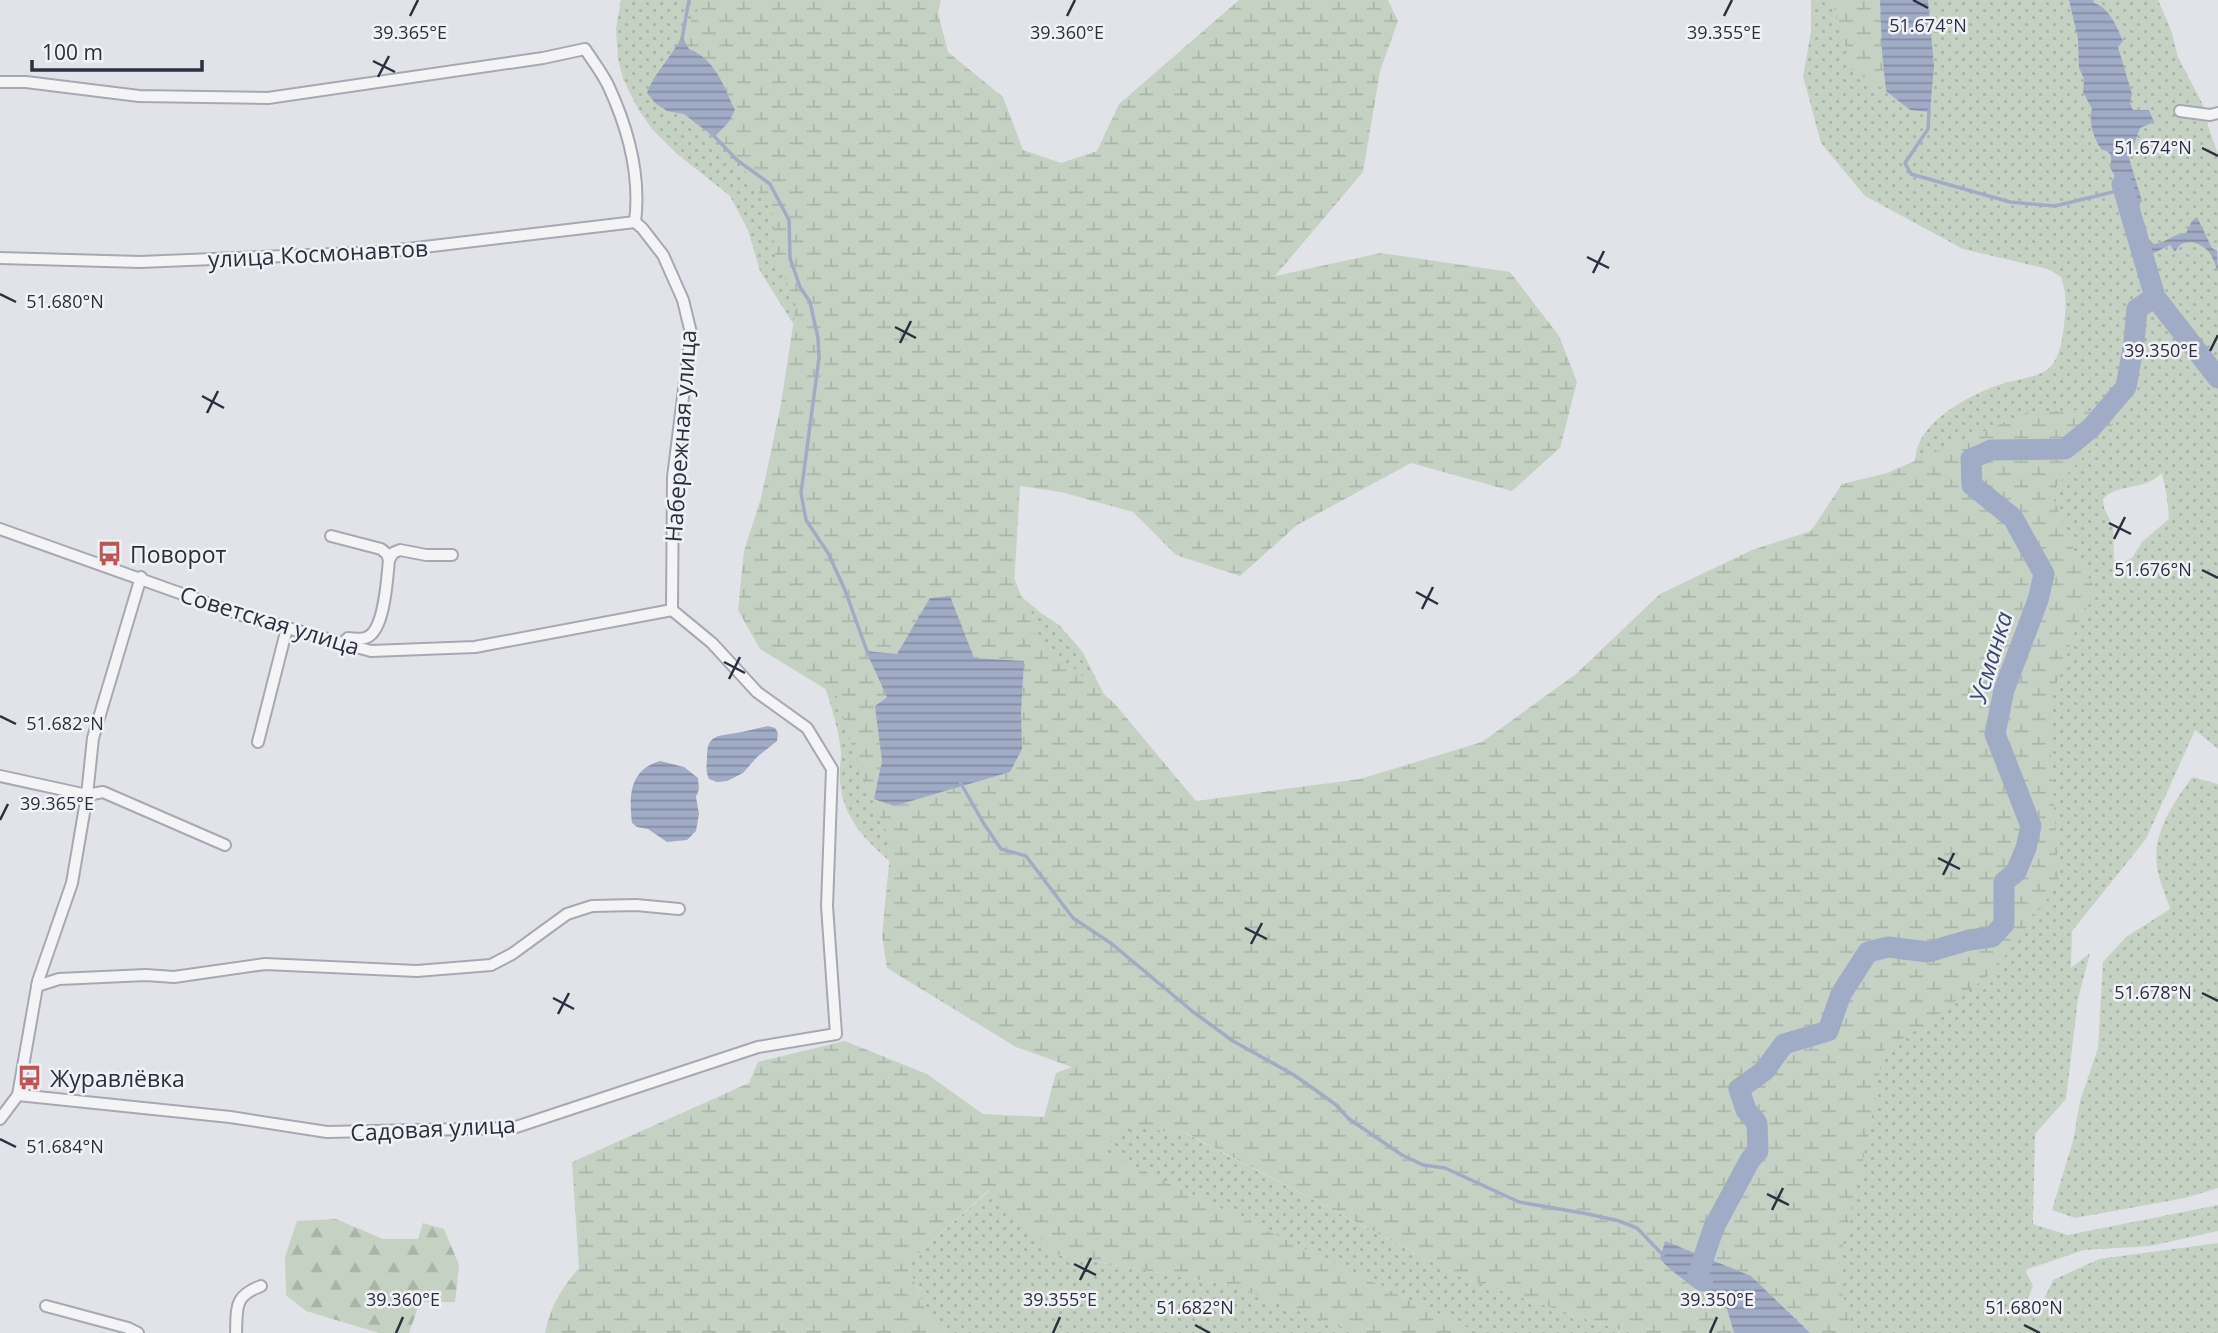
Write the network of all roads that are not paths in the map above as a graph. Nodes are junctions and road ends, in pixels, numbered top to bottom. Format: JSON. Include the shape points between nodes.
{"nodes":[{"id":1,"x":0,"y":82,"type":"edge"},
{"id":2,"x":2180,"y":111,"type":"dead end"},
{"id":3,"x":2218,"y":113,"type":"edge"},
{"id":4,"x":635,"y":222,"type":"junction"},
{"id":5,"x":0,"y":258,"type":"edge"},
{"id":6,"x":0,"y":528,"type":"edge"},
{"id":7,"x":331,"y":536,"type":"dead end"},
{"id":8,"x":452,"y":555,"type":"dead end"},
{"id":9,"x":389,"y":560,"type":"junction"},
{"id":10,"x":141,"y":578,"type":"junction"},
{"id":11,"x":672,"y":610,"type":"junction"},
{"id":12,"x":287,"y":628,"type":"junction"},
{"id":13,"x":343,"y":643,"type":"junction"},
{"id":14,"x":258,"y":742,"type":"dead end"},
{"id":15,"x":0,"y":776,"type":"edge"},
{"id":16,"x":87,"y":794,"type":"junction"},
{"id":17,"x":225,"y":845,"type":"dead end"},
{"id":18,"x":679,"y":909,"type":"dead end"},
{"id":19,"x":37,"y":986,"type":"junction"},
{"id":20,"x":18,"y":1095,"type":"junction"},
{"id":21,"x":0,"y":1119,"type":"edge"},
{"id":22,"x":261,"y":1286,"type":"dead end"},
{"id":23,"x":46,"y":1306,"type":"dead end"},
{"id":24,"x":138,"y":1333,"type":"edge"},
{"id":25,"x":236,"y":1333,"type":"edge"}],
"edges":[{"from":1,"to":4,"type":"street","via":[[139,96],[268,98],[585,49],[608,84],[630,140]]},
{"from":2,"to":3,"type":"street"},
{"from":4,"to":5,"type":"street","name":"улица Космонавтов","via":[[382,252],[140,262]]},
{"from":4,"to":11,"type":"street","name":"Набережная улица","via":[[663,255],[683,300],[691,333],[673,477]]},
{"from":6,"to":10,"type":"street","name":"Советская улица"},
{"from":7,"to":9,"type":"street","via":[[381,549]]},
{"from":8,"to":9,"type":"street","via":[[400,550]]},
{"from":9,"to":13,"type":"street","via":[[374,633]]},
{"from":10,"to":12,"type":"street","name":"Советская улица"},
{"from":10,"to":16,"type":"street","via":[[93,738]]},
{"from":11,"to":13,"type":"street","name":"Советская улица","via":[[475,648],[371,651]]},
{"from":11,"to":20,"type":"street","name":"Садовая улица","via":[[712,643],[757,692],[807,728],[832,769],[827,906],[836,1034],[758,1047],[513,1128],[327,1132],[216,1115]]},
{"from":12,"to":13,"type":"street","name":"Советская улица"},
{"from":12,"to":14,"type":"street"},
{"from":15,"to":16,"type":"street"},
{"from":16,"to":17,"type":"street","via":[[103,792]]},
{"from":16,"to":19,"type":"street","via":[[72,883]]},
{"from":18,"to":19,"type":"street","via":[[592,906],[567,914],[491,965],[417,971],[265,964],[174,977],[59,979]]},
{"from":19,"to":20,"type":"street"},
{"from":20,"to":21,"type":"street"},
{"from":22,"to":25,"type":"street","via":[[246,1292],[238,1303]]},
{"from":23,"to":24,"type":"street"}]}
